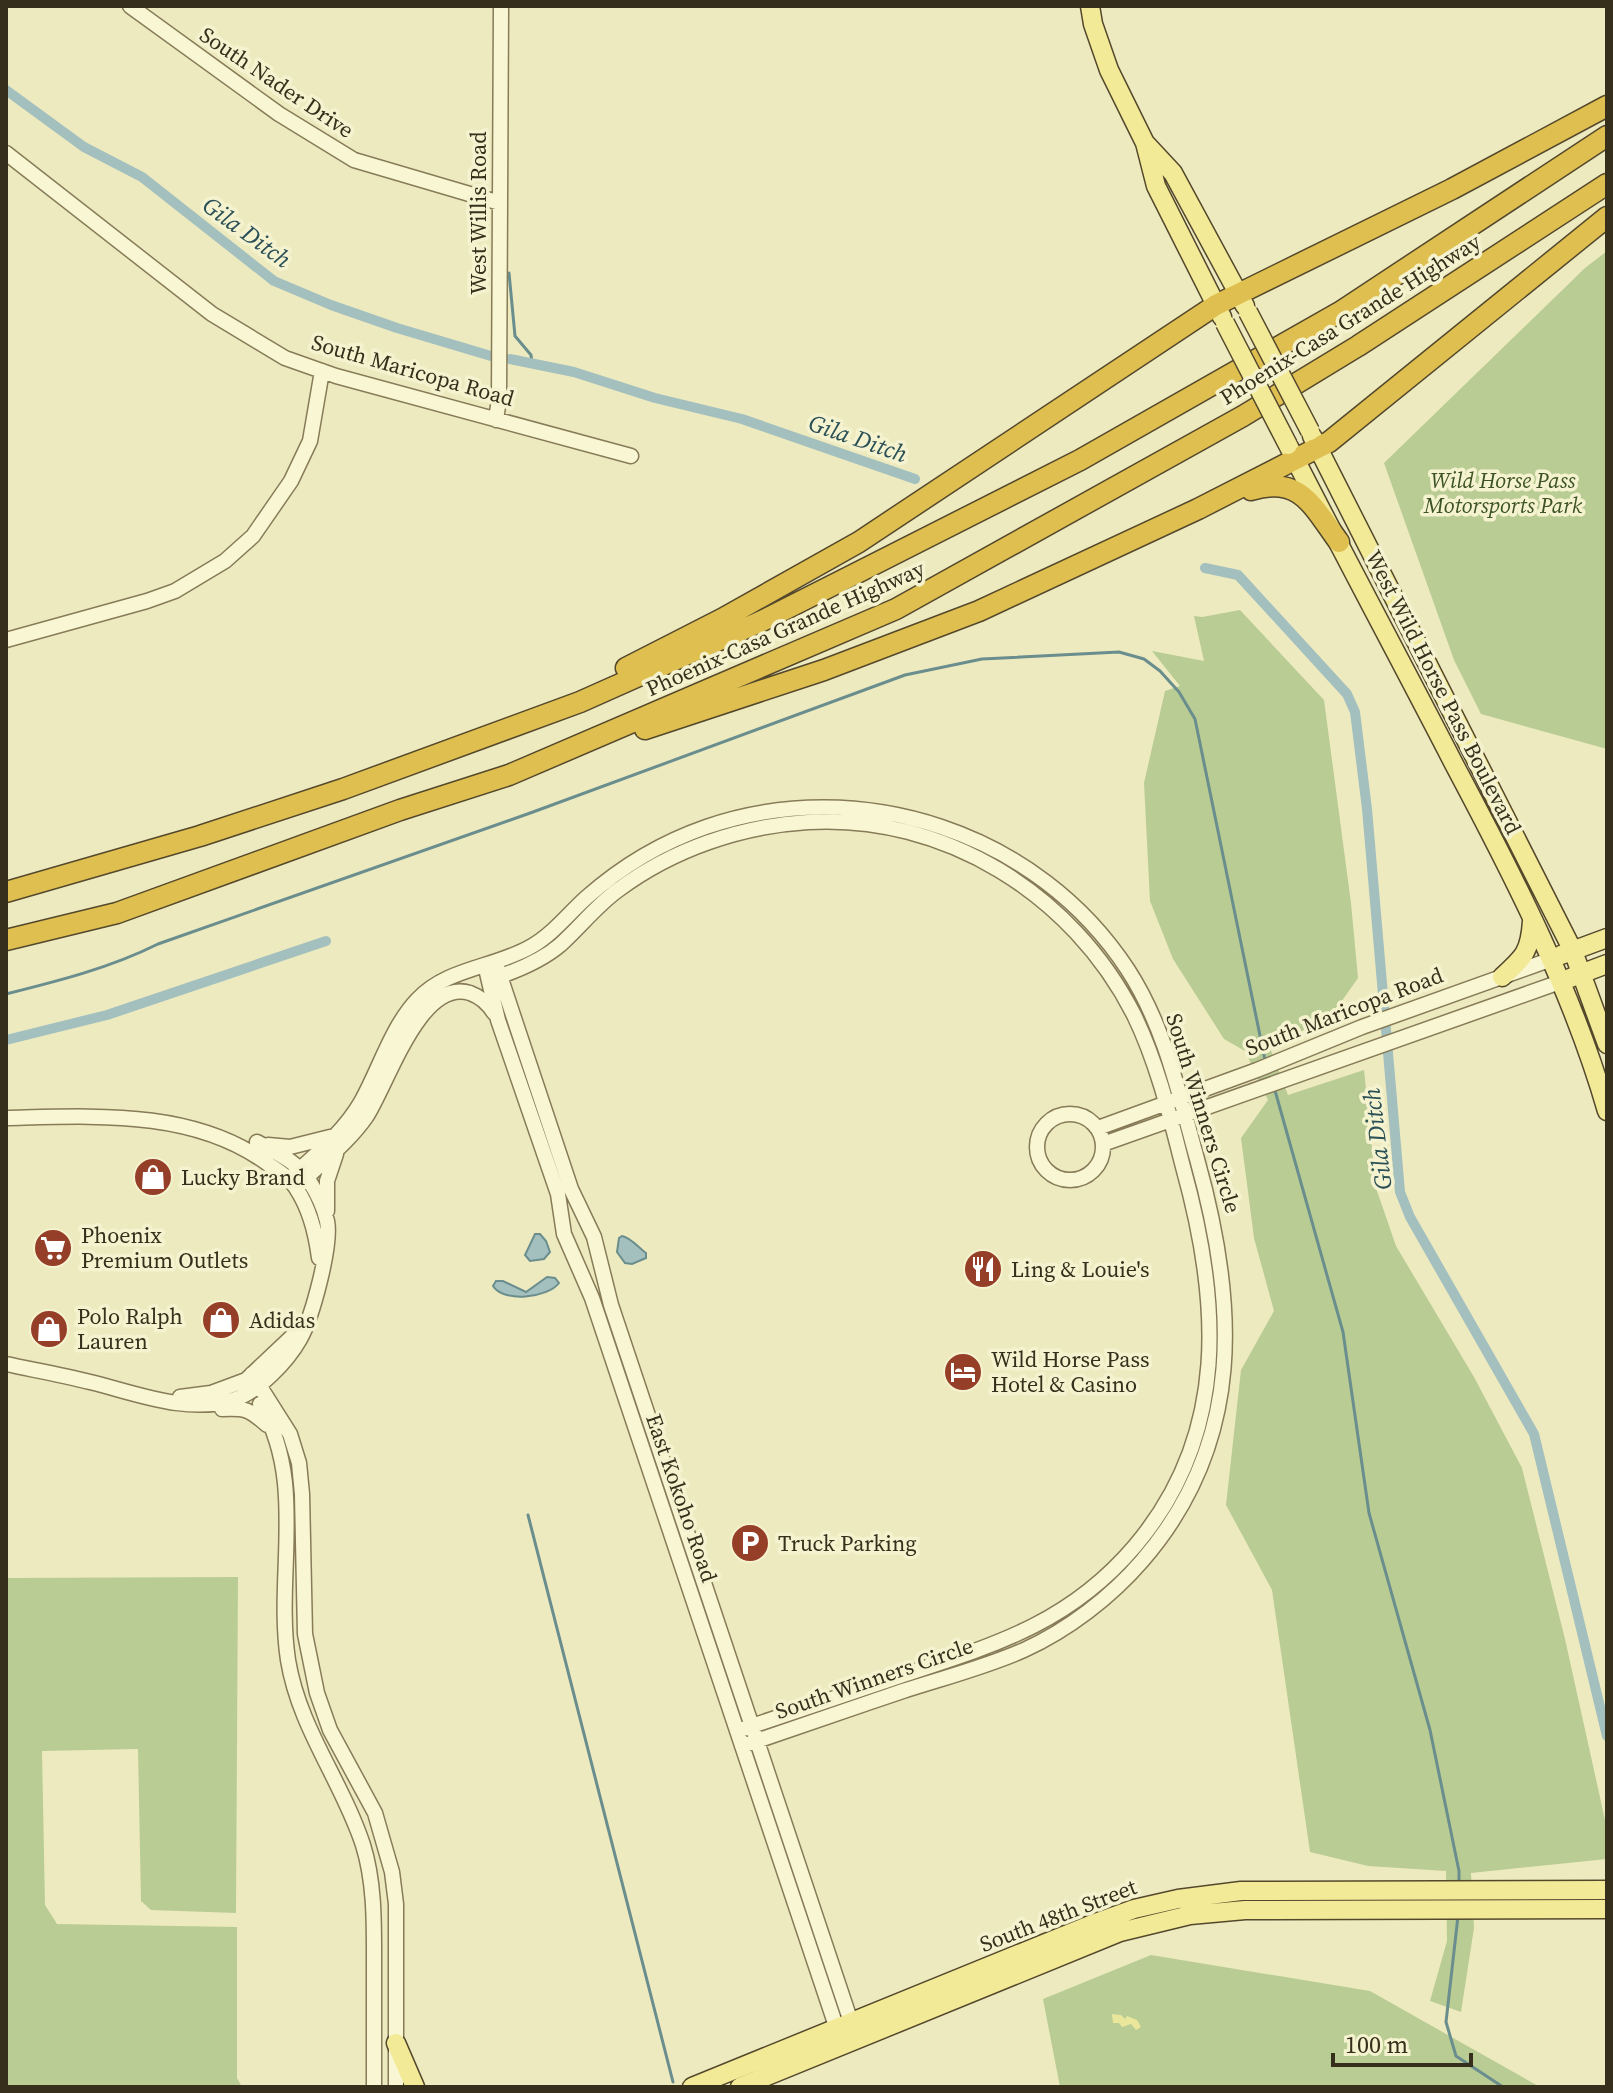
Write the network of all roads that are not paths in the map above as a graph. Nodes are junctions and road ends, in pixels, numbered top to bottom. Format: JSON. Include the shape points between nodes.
{"nodes":[{"id":1,"x":130,"y":6,"type":"edge"},
{"id":2,"x":501,"y":6,"type":"edge"},
{"id":3,"x":1090,"y":6,"type":"edge"},
{"id":4,"x":1607,"y":106,"type":"edge"},
{"id":5,"x":1607,"y":136,"type":"edge"},
{"id":6,"x":1145,"y":143,"type":"junction"},
{"id":7,"x":6,"y":153,"type":"edge"},
{"id":8,"x":1607,"y":184,"type":"edge"},
{"id":9,"x":500,"y":203,"type":"junction"},
{"id":10,"x":1607,"y":217,"type":"edge"},
{"id":11,"x":1238,"y":293,"type":"junction"},
{"id":12,"x":1221,"y":314,"type":"junction"},
{"id":13,"x":322,"y":371,"type":"junction"},
{"id":14,"x":496,"y":420,"type":"junction"},
{"id":15,"x":1314,"y":439,"type":"junction"},
{"id":16,"x":1291,"y":452,"type":"junction"},
{"id":17,"x":631,"y":456,"type":"dead end"},
{"id":18,"x":1198,"y":509,"type":"junction"},
{"id":19,"x":1339,"y":542,"type":"junction"},
{"id":20,"x":6,"y":640,"type":"edge"},
{"id":21,"x":516,"y":725,"type":"junction"},
{"id":22,"x":509,"y":775,"type":"junction"},
{"id":23,"x":736,"y":826,"type":"junction"},
{"id":24,"x":1033,"y":874,"type":"junction"},
{"id":25,"x":1024,"y":886,"type":"junction"},
{"id":26,"x":6,"y":892,"type":"edge"},
{"id":27,"x":1532,"y":918,"type":"junction"},
{"id":28,"x":1607,"y":938,"type":"edge"},
{"id":29,"x":6,"y":940,"type":"edge"},
{"id":30,"x":1573,"y":951,"type":"junction"},
{"id":31,"x":1552,"y":959,"type":"junction"},
{"id":32,"x":490,"y":963,"type":"junction"},
{"id":33,"x":1607,"y":964,"type":"edge"},
{"id":34,"x":1582,"y":974,"type":"junction"},
{"id":35,"x":1502,"y":977,"type":"junction"},
{"id":36,"x":495,"y":978,"type":"junction"},
{"id":37,"x":1560,"y":982,"type":"junction"},
{"id":38,"x":498,"y":1020,"type":"junction"},
{"id":39,"x":1607,"y":1044,"type":"edge"},
{"id":40,"x":1171,"y":1065,"type":"junction"},
{"id":41,"x":1257,"y":1070,"type":"junction"},
{"id":42,"x":1180,"y":1098,"type":"junction"},
{"id":43,"x":1165,"y":1104,"type":"junction"},
{"id":44,"x":1607,"y":1111,"type":"edge"},
{"id":45,"x":6,"y":1118,"type":"edge"},
{"id":46,"x":1178,"y":1119,"type":"junction"},
{"id":47,"x":350,"y":1120,"type":"junction"},
{"id":48,"x":1098,"y":1128,"type":"junction"},
{"id":49,"x":221,"y":1137,"type":"junction"},
{"id":50,"x":257,"y":1142,"type":"junction"},
{"id":51,"x":1103,"y":1144,"type":"junction"},
{"id":52,"x":339,"y":1148,"type":"junction"},
{"id":53,"x":298,"y":1178,"type":"junction"},
{"id":54,"x":574,"y":1196,"type":"junction"},
{"id":55,"x":558,"y":1201,"type":"junction"},
{"id":56,"x":327,"y":1223,"type":"junction"},
{"id":57,"x":321,"y":1277,"type":"junction"},
{"id":58,"x":304,"y":1326,"type":"junction"},
{"id":59,"x":292,"y":1349,"type":"junction"},
{"id":60,"x":6,"y":1364,"type":"edge"},
{"id":61,"x":253,"y":1383,"type":"junction"},
{"id":62,"x":156,"y":1398,"type":"junction"},
{"id":63,"x":178,"y":1404,"type":"junction"},
{"id":64,"x":646,"y":1411,"type":"junction"},
{"id":65,"x":631,"y":1416,"type":"junction"},
{"id":66,"x":283,"y":1433,"type":"junction"},
{"id":67,"x":330,"y":1730,"type":"junction"},
{"id":68,"x":754,"y":1733,"type":"junction"},
{"id":69,"x":313,"y":1738,"type":"junction"},
{"id":70,"x":739,"y":1738,"type":"junction"},
{"id":71,"x":1607,"y":1890,"type":"edge"},
{"id":72,"x":1472,"y":1899,"type":"junction"},
{"id":73,"x":1607,"y":1909,"type":"edge"},
{"id":74,"x":374,"y":1924,"type":"junction"},
{"id":75,"x":396,"y":1924,"type":"junction"},
{"id":76,"x":847,"y":2034,"type":"junction"},
{"id":77,"x":396,"y":2043,"type":"junction"},
{"id":78,"x":374,"y":2087,"type":"edge"},
{"id":79,"x":396,"y":2087,"type":"edge"},
{"id":80,"x":415,"y":2087,"type":"edge"},
{"id":81,"x":692,"y":2087,"type":"edge"},
{"id":82,"x":740,"y":2087,"type":"edge"}],
"edges":[{"from":1,"to":9,"type":"street","name":"South Nader Drive","via":[[279,114],[354,160]]},
{"from":2,"to":9,"type":"street","name":"West Willis Road"},
{"from":3,"to":6,"type":"main road","via":[[1109,70]]},
{"from":4,"to":11,"type":"highway"},
{"from":5,"to":21,"type":"highway","name":"Phoenix-Casa Grande Highway","via":[[1340,312],[1080,460],[762,621]]},
{"from":6,"to":11,"type":"main road","name":"West Wild Horse Pass Boulevard","via":[[1173,173]]},
{"from":6,"to":12,"type":"main road","name":"West Wild Horse Pass Boulevard","via":[[1156,186]]},
{"from":7,"to":13,"type":"street","name":"South Maricopa Road","via":[[212,314],[285,358]]},
{"from":8,"to":22,"type":"highway","name":"Phoenix-Casa Grande Highway","via":[[1243,416],[896,609]]},
{"from":9,"to":14,"type":"street","name":"West Willis Road"},
{"from":10,"to":15,"type":"highway","via":[[1383,398]]},
{"from":11,"to":12,"type":"highway"},
{"from":11,"to":15,"type":"main road","name":"West Wild Horse Pass Boulevard","bridge":true},
{"from":12,"to":16,"type":"main road","name":"West Wild Horse Pass Boulevard","bridge":true},
{"from":12,"to":21,"type":"highway","via":[[859,542]]},
{"from":13,"to":14,"type":"street","name":"South Maricopa Road"},
{"from":13,"to":20,"type":"street","via":[[310,441],[291,481],[253,536],[225,561],[175,591]]},
{"from":14,"to":17,"type":"street","name":"South Maricopa Road"},
{"from":15,"to":16,"type":"highway"},
{"from":15,"to":30,"type":"main road","name":"West Wild Horse Pass Boulevard"},
{"from":16,"to":18,"type":"highway"},
{"from":16,"to":19,"type":"main road","name":"West Wild Horse Pass Boulevard"},
{"from":18,"to":19,"type":"highway","via":[[1281,485],[1310,503]]},
{"from":18,"to":22,"type":"highway","via":[[979,611],[824,670]]},
{"from":19,"to":27,"type":"main road","name":"West Wild Horse Pass Boulevard"},
{"from":21,"to":26,"type":"highway","name":"Phoenix-Casa Grande Highway","via":[[271,814]]},
{"from":22,"to":29,"type":"highway","name":"Phoenix-Casa Grande Highway","via":[[117,913]]},
{"from":23,"to":24,"type":"street","name":"South Winners Circle","via":[[759,813],[813,806],[863,808],[959,832]]},
{"from":23,"to":25,"type":"street","name":"South Winners Circle","via":[[860,823],[908,831],[952,845]]},
{"from":23,"to":32,"type":"street","name":"South Winners Circle","via":[[705,827],[658,848],[605,882],[535,945]]},
{"from":23,"to":36,"type":"street","name":"South Winners Circle","via":[[619,889],[560,945]]},
{"from":24,"to":25,"type":"street"},
{"from":24,"to":40,"type":"street","name":"South Winners Circle","via":[[1095,929],[1126,967],[1151,1011]]},
{"from":25,"to":43,"type":"street","name":"South Winners Circle","via":[[1083,938],[1113,978],[1135,1017]]},
{"from":27,"to":31,"type":"main road","name":"West Wild Horse Pass Boulevard"},
{"from":27,"to":35,"type":"main road","via":[[1528,950]]},
{"from":28,"to":30,"type":"main road","name":"South Maricopa Road"},
{"from":30,"to":31,"type":"main road","name":"South Maricopa Road"},
{"from":30,"to":34,"type":"main road","name":"West Wild Horse Pass Boulevard"},
{"from":31,"to":35,"type":"street","name":"South Maricopa Road"},
{"from":31,"to":37,"type":"main road","name":"West Wild Horse Pass Boulevard"},
{"from":32,"to":36,"type":"street","name":"East Kokoho Road"},
{"from":32,"to":47,"type":"street","name":"South Winners Circle","via":[[431,987],[412,1006]]},
{"from":33,"to":34,"type":"main road","name":"South Maricopa Road"},
{"from":34,"to":37,"type":"main road","name":"South Maricopa Road"},
{"from":34,"to":39,"type":"main road","name":"West Wild Horse Pass Boulevard"},
{"from":35,"to":41,"type":"street","name":"South Maricopa Road"},
{"from":36,"to":38,"type":"street","name":"East Kokoho Road"},
{"from":36,"to":54,"type":"street","name":"East Kokoho Road"},
{"from":37,"to":44,"type":"main road","name":"West Wild Horse Pass Boulevard"},
{"from":37,"to":46,"type":"street","name":"South Maricopa Road"},
{"from":38,"to":52,"type":"street","via":[[483,999],[462,991],[433,1003],[368,1115]]},
{"from":38,"to":55,"type":"street","name":"East Kokoho Road"},
{"from":40,"to":41,"type":"street","via":[[1193,1082]]},
{"from":40,"to":42,"type":"street","name":"South Winners Circle"},
{"from":41,"to":42,"type":"street","name":"South Maricopa Road"},
{"from":42,"to":43,"type":"street","name":"South Maricopa Road"},
{"from":42,"to":46,"type":"street","name":"South Winners Circle"},
{"from":43,"to":46,"type":"street","name":"South Winners Circle"},
{"from":43,"to":48,"type":"street","name":"South Maricopa Road"},
{"from":45,"to":49,"type":"street","via":[[171,1122]]},
{"from":46,"to":51,"type":"street","name":"South Maricopa Road"},
{"from":46,"to":68,"type":"street","name":"South Winners Circle","via":[[1227,1335],[1213,1433],[1170,1525],[1117,1586],[1076,1621],[1024,1650]]},
{"from":47,"to":50,"type":"street","via":[[334,1135],[304,1145]]},
{"from":47,"to":53,"type":"street","name":"South Winners Circle"},
{"from":48,"to":51,"type":"street"},
{"from":48,"to":51,"type":"street","via":[[1081,1115],[1058,1116],[1041,1131],[1038,1153],[1050,1172],[1071,1180],[1092,1171]]},
{"from":49,"to":50,"type":"street"},
{"from":49,"to":53,"type":"street"},
{"from":50,"to":53,"type":"street"},
{"from":52,"to":53,"type":"street"},
{"from":52,"to":56,"type":"street","via":[[327,1181]]},
{"from":53,"to":56,"type":"street"},
{"from":53,"to":57,"type":"street","via":[[317,1241]]},
{"from":54,"to":55,"type":"street"},
{"from":54,"to":64,"type":"street","name":"East Kokoho Road","via":[[600,1256],[607,1294]]},
{"from":55,"to":65,"type":"street","name":"East Kokoho Road","via":[[564,1234],[587,1283]]},
{"from":56,"to":57,"type":"street"},
{"from":57,"to":58,"type":"street"},
{"from":58,"to":59,"type":"street"},
{"from":58,"to":61,"type":"street"},
{"from":59,"to":61,"type":"street"},
{"from":59,"to":66,"type":"street","via":[[275,1389]]},
{"from":60,"to":62,"type":"street"},
{"from":61,"to":62,"type":"street"},
{"from":61,"to":63,"type":"street","via":[[232,1400]]},
{"from":61,"to":66,"type":"street"},
{"from":62,"to":63,"type":"street"},
{"from":63,"to":66,"type":"street","via":[[195,1410],[243,1408]]},
{"from":64,"to":65,"type":"street"},
{"from":64,"to":68,"type":"street","name":"East Kokoho Road"},
{"from":65,"to":70,"type":"street","name":"East Kokoho Road"},
{"from":66,"to":67,"type":"street","via":[[301,1476],[305,1634]]},
{"from":66,"to":69,"type":"street","via":[[287,1646],[298,1700]]},
{"from":67,"to":69,"type":"street"},
{"from":67,"to":75,"type":"street","via":[[379,1824],[395,1891]]},
{"from":68,"to":70,"type":"street","name":"South Winners Circle"},
{"from":68,"to":76,"type":"street","name":"East Kokoho Road"},
{"from":69,"to":74,"type":"street","via":[[345,1797],[363,1846]]},
{"from":70,"to":76,"type":"street","name":"East Kokoho Road"},
{"from":71,"to":72,"type":"main road","name":"South 48th Street"},
{"from":72,"to":73,"type":"main road","name":"South 48th Street"},
{"from":72,"to":76,"type":"main road","name":"South 48th Street","via":[[1190,1915],[1120,1932]]},
{"from":74,"to":75,"type":"street"},
{"from":74,"to":78,"type":"street"},
{"from":75,"to":77,"type":"street"},
{"from":76,"to":81,"type":"main road","name":"South 48th Street"},
{"from":76,"to":82,"type":"main road","name":"South 48th Street"},
{"from":77,"to":79,"type":"street"},
{"from":77,"to":80,"type":"main road"}]}
